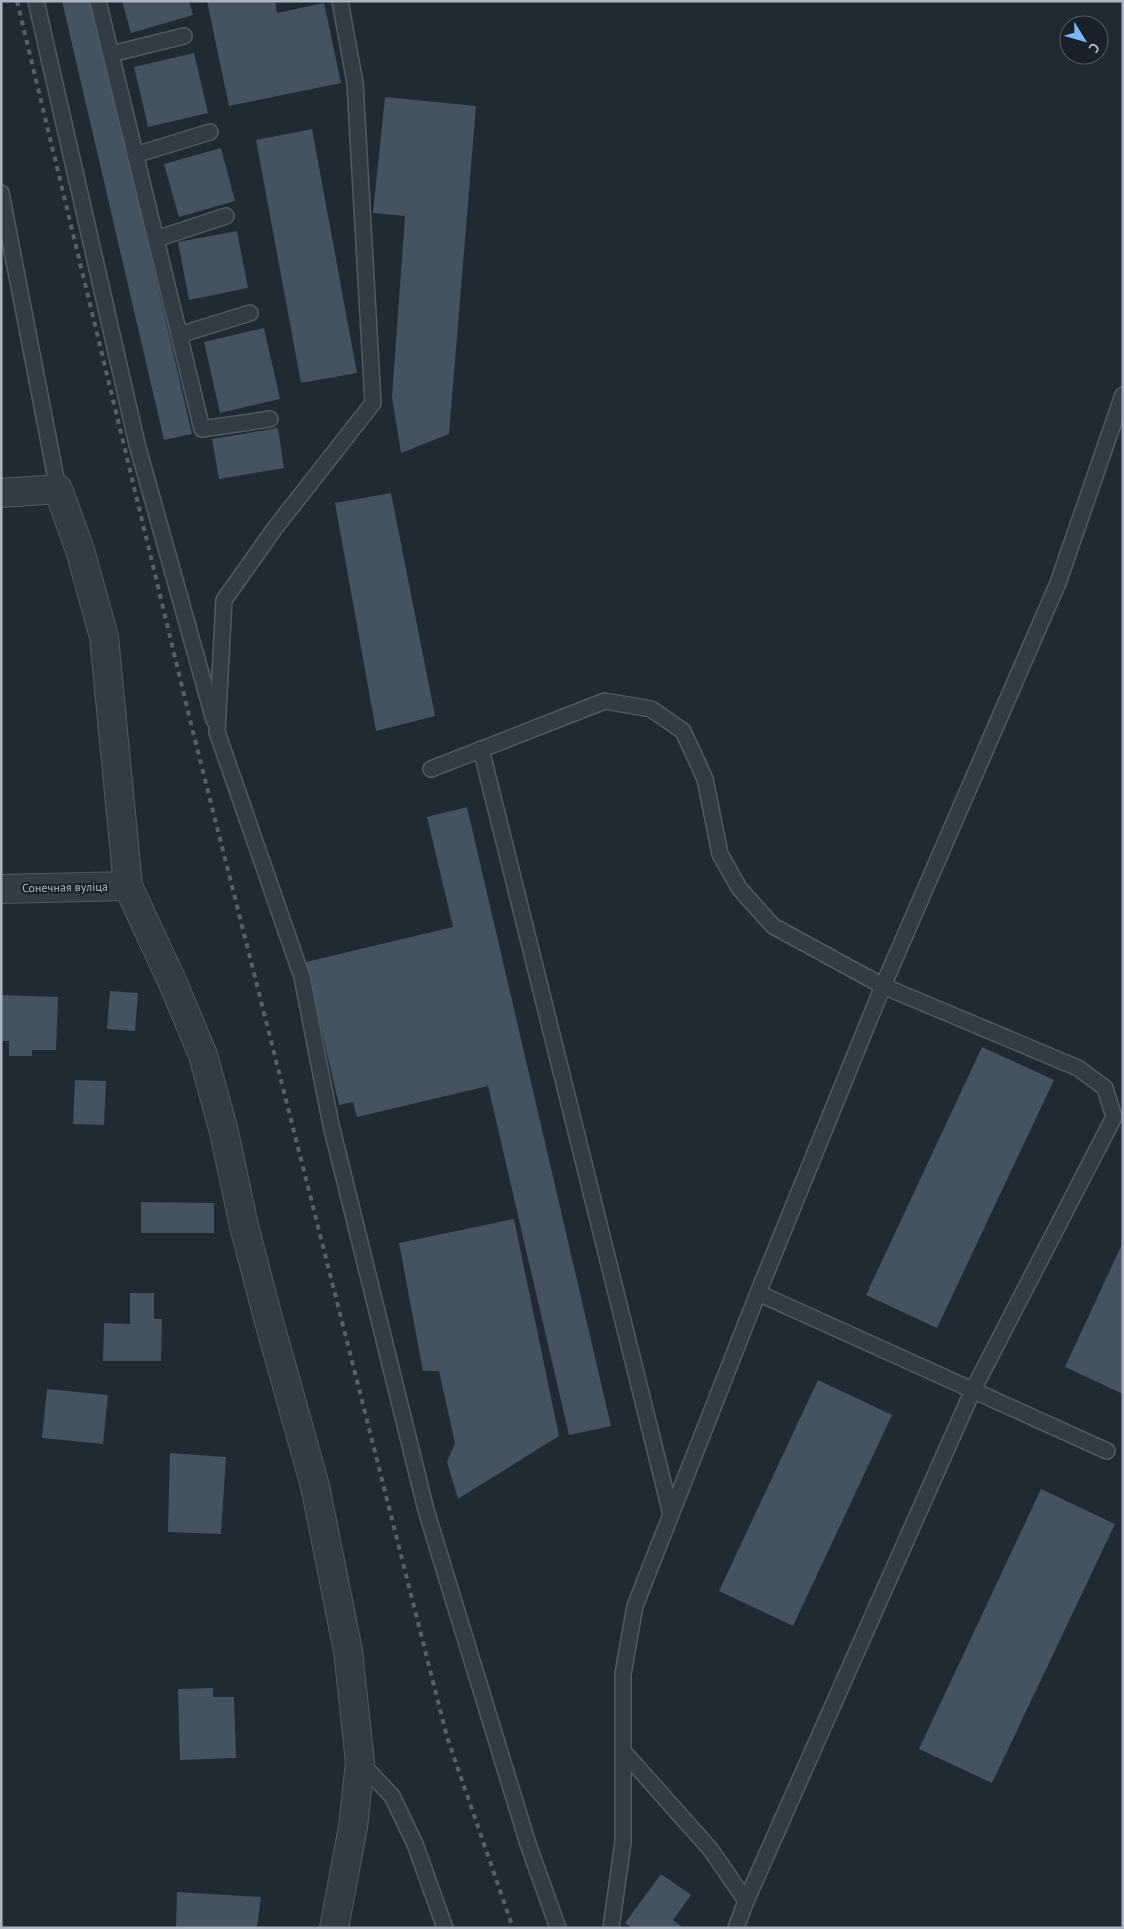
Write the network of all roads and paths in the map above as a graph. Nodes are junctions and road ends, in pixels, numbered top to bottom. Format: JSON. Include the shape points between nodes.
{"nodes":[{"id":1,"x":36,"y":1,"type":"edge"},
{"id":2,"x":98,"y":1,"type":"edge"},
{"id":3,"x":340,"y":1,"type":"edge"},
{"id":4,"x":184,"y":36,"type":"dead end"},
{"id":5,"x":111,"y":54,"type":"junction"},
{"id":6,"x":210,"y":132,"type":"dead end"},
{"id":7,"x":135,"y":155,"type":"junction"},
{"id":8,"x":1,"y":192,"type":"edge"},
{"id":9,"x":226,"y":216,"type":"dead end"},
{"id":10,"x":156,"y":239,"type":"junction"},
{"id":11,"x":250,"y":313,"type":"dead end"},
{"id":12,"x":179,"y":334,"type":"junction"},
{"id":13,"x":1123,"y":395,"type":"edge"},
{"id":14,"x":270,"y":419,"type":"dead end"},
{"id":15,"x":58,"y":490,"type":"junction"},
{"id":16,"x":1,"y":493,"type":"edge"},
{"id":17,"x":217,"y":732,"type":"junction"},
{"id":18,"x":482,"y":749,"type":"junction"},
{"id":19,"x":431,"y":768,"type":"dead end"},
{"id":20,"x":128,"y":886,"type":"junction"},
{"id":21,"x":1,"y":889,"type":"edge"},
{"id":22,"x":883,"y":986,"type":"junction"},
{"id":23,"x":758,"y":1293,"type":"junction"},
{"id":24,"x":973,"y":1390,"type":"junction"},
{"id":25,"x":1107,"y":1451,"type":"dead end"},
{"id":26,"x":671,"y":1514,"type":"junction"},
{"id":27,"x":623,"y":1751,"type":"junction"},
{"id":28,"x":360,"y":1762,"type":"junction"},
{"id":29,"x":746,"y":1901,"type":"junction"},
{"id":30,"x":334,"y":1928,"type":"edge"},
{"id":31,"x":445,"y":1928,"type":"edge"},
{"id":32,"x":558,"y":1928,"type":"edge"},
{"id":33,"x":612,"y":1928,"type":"edge"},
{"id":34,"x":736,"y":1928,"type":"edge"}],
"edges":[{"from":1,"to":17,"type":"lane","via":[[137,444]]},
{"from":2,"to":5,"type":"lane"},
{"from":3,"to":17,"type":"lane","via":[[355,83],[373,403],[274,528],[224,600]]},
{"from":4,"to":5,"type":"lane"},
{"from":5,"to":7,"type":"lane"},
{"from":6,"to":7,"type":"lane"},
{"from":7,"to":10,"type":"lane"},
{"from":8,"to":15,"type":"lane"},
{"from":9,"to":10,"type":"lane"},
{"from":10,"to":12,"type":"lane"},
{"from":11,"to":12,"type":"lane"},
{"from":12,"to":14,"type":"lane","via":[[202,429]]},
{"from":13,"to":22,"type":"lane","via":[[1058,583]]},
{"from":15,"to":16,"type":"street"},
{"from":15,"to":20,"type":"street","via":[[80,550],[104,637]]},
{"from":17,"to":32,"type":"lane","via":[[302,977],[331,1125],[426,1510],[528,1844]]},
{"from":18,"to":19,"type":"lane"},
{"from":18,"to":22,"type":"lane","via":[[605,701],[651,709],[683,731],[705,779],[720,854],[740,888],[773,926]]},
{"from":18,"to":26,"type":"lane"},
{"from":20,"to":21,"type":"street","name":"Сонечная вуліца"},
{"from":20,"to":28,"type":"street","via":[[203,1055],[224,1132],[253,1262],[315,1486],[348,1651]]},
{"from":22,"to":23,"type":"lane"},
{"from":22,"to":24,"type":"lane","via":[[1078,1068],[1105,1088],[1114,1117]]},
{"from":23,"to":24,"type":"lane"},
{"from":23,"to":26,"type":"lane"},
{"from":24,"to":25,"type":"lane"},
{"from":24,"to":29,"type":"lane"},
{"from":26,"to":27,"type":"lane","via":[[635,1606],[623,1674]]},
{"from":27,"to":29,"type":"lane","via":[[711,1850]]},
{"from":27,"to":33,"type":"lane","via":[[623,1842]]},
{"from":28,"to":30,"type":"street","via":[[353,1827]]},
{"from":28,"to":31,"type":"lane","via":[[392,1796],[415,1844]]},
{"from":29,"to":34,"type":"lane"}]}
